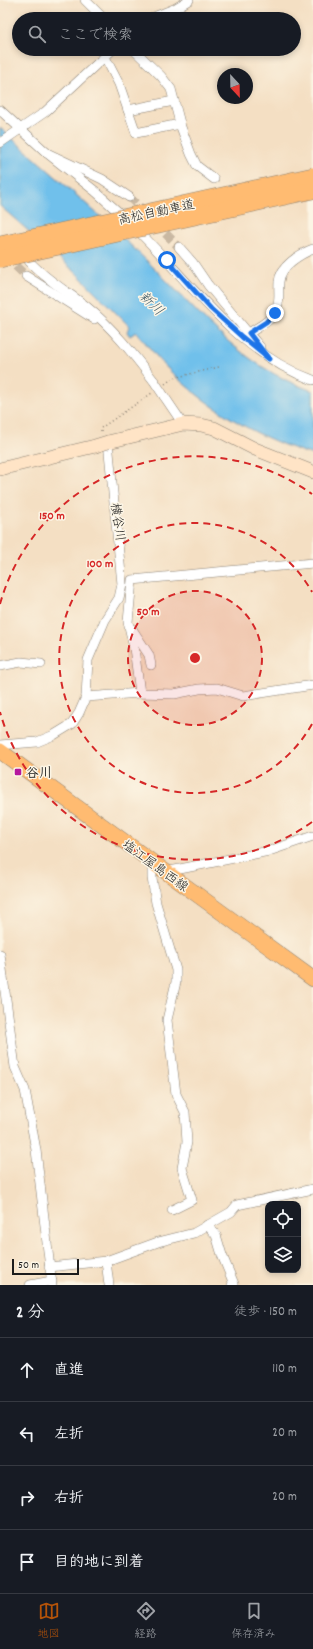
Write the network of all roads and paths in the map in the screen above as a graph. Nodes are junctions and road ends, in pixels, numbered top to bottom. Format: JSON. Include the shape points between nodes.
{"nodes":[{"id":1,"x":86,"y":0,"type":"edge"},
{"id":2,"x":189,"y":0,"type":"edge"},
{"id":3,"x":97,"y":12,"type":"edge"},
{"id":4,"x":166,"y":12,"type":"edge"},
{"id":5,"x":140,"y":56,"type":"edge"},
{"id":6,"x":105,"y":57,"type":"joint"},
{"id":7,"x":174,"y":101,"type":"junction"},
{"id":8,"x":0,"y":110,"type":"edge"},
{"id":9,"x":128,"y":110,"type":"junction"},
{"id":10,"x":180,"y":124,"type":"junction"},
{"id":11,"x":19,"y":130,"type":"junction"},
{"id":12,"x":0,"y":143,"type":"edge"},
{"id":13,"x":46,"y":153,"type":"junction"},
{"id":14,"x":313,"y":176,"type":"edge"},
{"id":15,"x":214,"y":179,"type":"dead end"},
{"id":16,"x":313,"y":190,"type":"edge"},
{"id":17,"x":129,"y":197,"type":"tunnel mouth"},
{"id":18,"x":1,"y":239,"type":"edge"},
{"id":19,"x":179,"y":247,"type":"tunnel mouth"},
{"id":20,"x":313,"y":249,"type":"edge"},
{"id":21,"x":0,"y":259,"type":"edge"},
{"id":22,"x":29,"y":261,"type":"dead end"},
{"id":23,"x":26,"y":276,"type":"tunnel mouth"},
{"id":24,"x":108,"y":328,"type":"junction"},
{"id":25,"x":249,"y":333,"type":"junction"},
{"id":26,"x":269,"y":359,"type":"junction"},
{"id":27,"x":220,"y":367,"type":"dead end"},
{"id":28,"x":313,"y":380,"type":"edge"},
{"id":29,"x":159,"y":388,"type":"junction"},
{"id":30,"x":154,"y":392,"type":"dead end"},
{"id":31,"x":183,"y":424,"type":"junction"},
{"id":32,"x":101,"y":441,"type":"junction"},
{"id":33,"x":0,"y":469,"type":"edge"},
{"id":34,"x":313,"y":472,"type":"edge"},
{"id":35,"x":313,"y":563,"type":"edge"},
{"id":36,"x":122,"y":584,"type":"junction"},
{"id":37,"x":128,"y":622,"type":"junction"},
{"id":38,"x":41,"y":664,"type":"dead end"},
{"id":39,"x":150,"y":665,"type":"dead end"},
{"id":40,"x":0,"y":666,"type":"edge"},
{"id":41,"x":313,"y":685,"type":"edge"},
{"id":42,"x":140,"y":693,"type":"junction"},
{"id":43,"x":86,"y":697,"type":"junction"},
{"id":44,"x":0,"y":745,"type":"edge"},
{"id":45,"x":0,"y":751,"type":"edge"},
{"id":46,"x":313,"y":836,"type":"edge"},
{"id":47,"x":152,"y":862,"type":"junction"},
{"id":48,"x":165,"y":872,"type":"junction"},
{"id":49,"x":0,"y":954,"type":"edge"},
{"id":50,"x":313,"y":979,"type":"edge"},
{"id":51,"x":313,"y":1189,"type":"edge"},
{"id":52,"x":172,"y":1210,"type":"dead end"},
{"id":53,"x":207,"y":1225,"type":"junction"},
{"id":54,"x":106,"y":1261,"type":"junction"},
{"id":55,"x":49,"y":1267,"type":"junction"},
{"id":56,"x":52,"y":1283,"type":"edge"},
{"id":57,"x":30,"y":1285,"type":"edge"},
{"id":58,"x":109,"y":1285,"type":"edge"},
{"id":59,"x":232,"y":1285,"type":"edge"}],
"edges":[{"from":1,"to":3,"type":"street"},
{"from":2,"to":4,"type":"street"},
{"from":5,"to":7,"type":"street","via":[[171,89]]},
{"from":6,"to":9,"type":"street","via":[[119,84]]},
{"from":6,"to":11,"type":"street","via":[[60,99]]},
{"from":7,"to":9,"type":"street"},
{"from":7,"to":10,"type":"street"},
{"from":8,"to":11,"type":"street"},
{"from":9,"to":10,"type":"street","via":[[136,133]]},
{"from":10,"to":15,"type":"street","via":[[197,166]]},
{"from":11,"to":12,"type":"street"},
{"from":11,"to":13,"type":"street"},
{"from":13,"to":17,"type":"street","via":[[102,179]]},
{"from":13,"to":26,"type":"street","via":[[118,212],[152,244],[211,309]]},
{"from":14,"to":18,"type":"highway","name":"高松自動車道","bridge":true},
{"from":16,"to":21,"type":"highway","name":"高松自動車道","bridge":true},
{"from":19,"to":25,"type":"street"},
{"from":20,"to":25,"type":"street","via":[[283,269],[279,280],[280,301],[275,313]]},
{"from":22,"to":24,"type":"street","via":[[37,270],[88,308]]},
{"from":23,"to":24,"type":"street"},
{"from":24,"to":29,"type":"street"},
{"from":25,"to":26,"type":"street"},
{"from":26,"to":28,"type":"street"},
{"from":27,"to":29,"type":"path","via":[[173,378]]},
{"from":29,"to":31,"type":"street"},
{"from":30,"to":32,"type":"path","via":[[101,428]]},
{"from":31,"to":32,"type":"street"},
{"from":31,"to":34,"type":"street","via":[[214,428],[256,449]]},
{"from":32,"to":33,"type":"street"},
{"from":32,"to":36,"type":"street"},
{"from":35,"to":37,"type":"street","via":[[132,580]]},
{"from":36,"to":37,"type":"street","via":[[124,615]]},
{"from":36,"to":43,"type":"street","via":[[119,598],[105,620],[88,660]]},
{"from":37,"to":39,"type":"street","via":[[149,655]]},
{"from":37,"to":42,"type":"street"},
{"from":38,"to":40,"type":"street","via":[[21,662]]},
{"from":41,"to":42,"type":"street","via":[[243,696],[217,688],[174,694]]},
{"from":42,"to":43,"type":"street"},
{"from":43,"to":44,"type":"street","via":[[80,713],[72,724],[54,735],[37,742]]},
{"from":45,"to":47,"type":"main road","name":"塩江屋島西線"},
{"from":46,"to":48,"type":"street","via":[[269,852]]},
{"from":47,"to":48,"type":"main road","name":"塩江屋島西線"},
{"from":47,"to":52,"type":"street","via":[[156,903],[176,970],[176,982],[167,1020],[176,1094],[185,1112],[187,1142],[182,1168],[192,1200]]},
{"from":48,"to":50,"type":"main road","name":"塩江屋島西線"},
{"from":49,"to":55,"type":"street","via":[[15,1067],[25,1090],[36,1150]]},
{"from":51,"to":53,"type":"street","via":[[237,1205],[231,1212]]},
{"from":53,"to":54,"type":"street","via":[[194,1233],[158,1242]]},
{"from":53,"to":59,"type":"street","via":[[216,1235],[234,1284]]},
{"from":54,"to":55,"type":"street"},
{"from":54,"to":58,"type":"street"},
{"from":55,"to":56,"type":"street"},
{"from":56,"to":57,"type":"street"}]}
